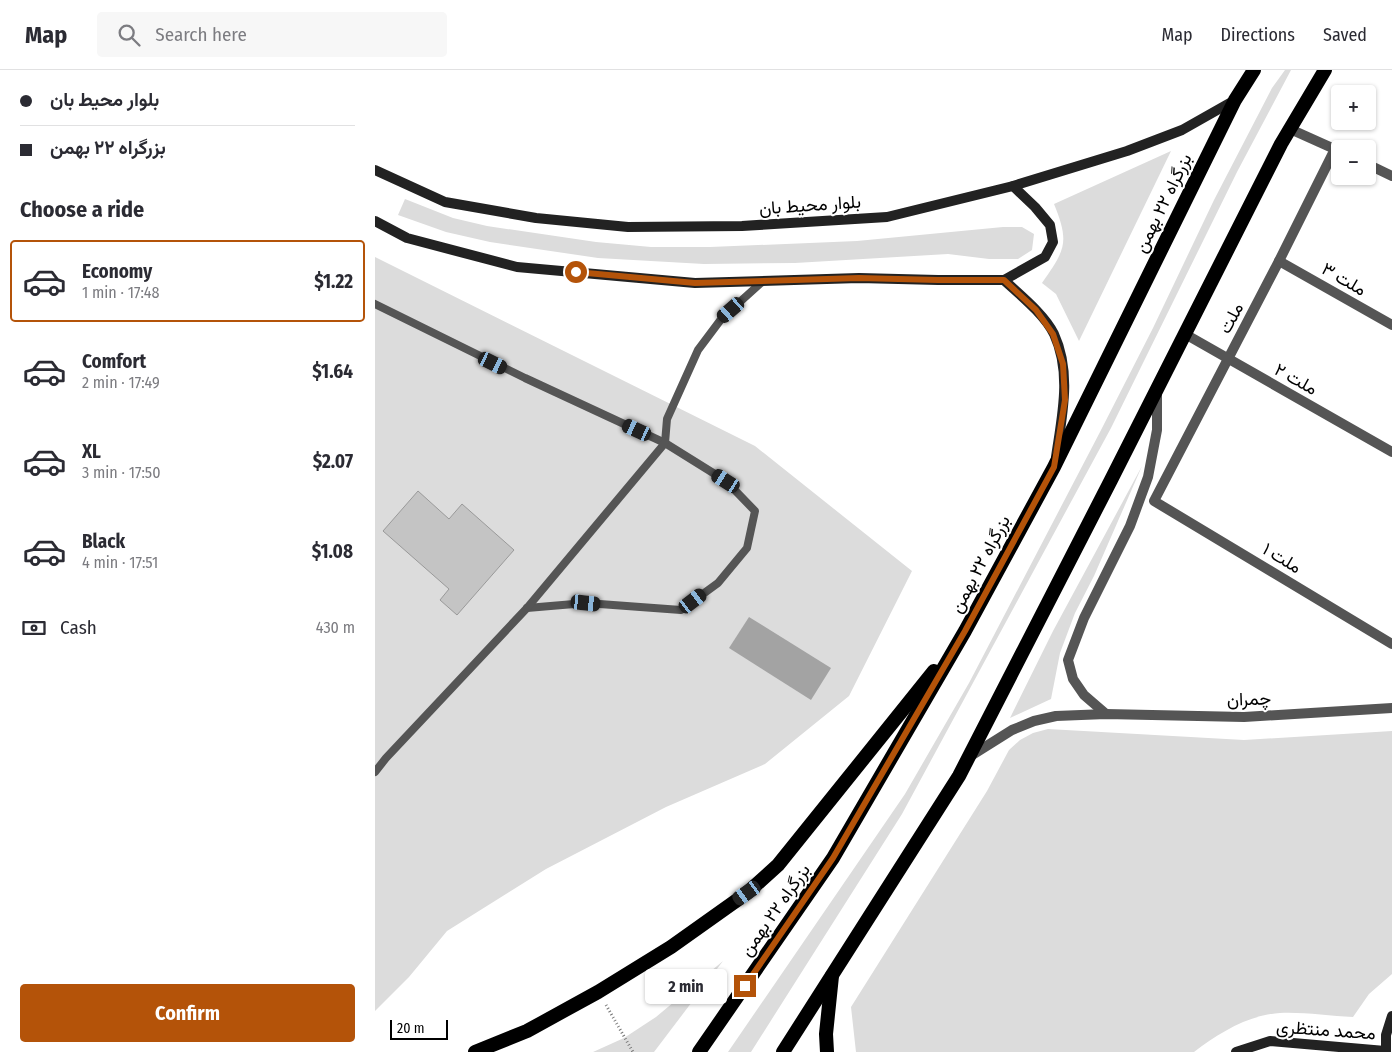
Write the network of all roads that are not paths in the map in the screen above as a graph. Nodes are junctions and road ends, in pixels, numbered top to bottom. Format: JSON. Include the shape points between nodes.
{"nodes":[{"id":1,"x":1254,"y":70,"type":"edge"},
{"id":2,"x":1325,"y":70,"type":"edge"},
{"id":3,"x":1235,"y":100,"type":"junction"},
{"id":4,"x":1290,"y":129,"type":"junction"},
{"id":5,"x":1331,"y":147,"type":"edge"},
{"id":6,"x":1331,"y":161,"type":"edge"},
{"id":7,"x":1376,"y":168,"type":"edge"},
{"id":8,"x":375,"y":170,"type":"edge"},
{"id":9,"x":1392,"y":176,"type":"edge"},
{"id":10,"x":1013,"y":186,"type":"junction"},
{"id":11,"x":375,"y":221,"type":"edge"},
{"id":12,"x":1279,"y":260,"type":"junction"},
{"id":13,"x":1004,"y":280,"type":"junction"},
{"id":14,"x":762,"y":282,"type":"junction"},
{"id":15,"x":375,"y":304,"type":"edge"},
{"id":16,"x":1392,"y":325,"type":"edge"},
{"id":17,"x":1185,"y":334,"type":"junction"},
{"id":18,"x":1227,"y":359,"type":"junction"},
{"id":19,"x":1157,"y":389,"type":"junction"},
{"id":20,"x":665,"y":443,"type":"junction"},
{"id":21,"x":1392,"y":452,"type":"edge"},
{"id":22,"x":1054,"y":467,"type":"junction"},
{"id":23,"x":1154,"y":501,"type":"joint"},
{"id":24,"x":527,"y":608,"type":"junction"},
{"id":25,"x":965,"y":631,"type":"junction"},
{"id":26,"x":1392,"y":644,"type":"edge"},
{"id":27,"x":1392,"y":708,"type":"edge"},
{"id":28,"x":1106,"y":714,"type":"junction"},
{"id":29,"x":968,"y":757,"type":"junction"},
{"id":30,"x":375,"y":772,"type":"edge"},
{"id":31,"x":832,"y":973,"type":"junction"},
{"id":32,"x":1392,"y":1016,"type":"edge"},
{"id":33,"x":700,"y":1051,"type":"edge"},
{"id":34,"x":1386,"y":1051,"type":"edge"},
{"id":35,"x":475,"y":1052,"type":"edge"},
{"id":36,"x":783,"y":1052,"type":"edge"},
{"id":37,"x":827,"y":1052,"type":"edge"},
{"id":38,"x":1236,"y":1052,"type":"edge"}],
"edges":[{"from":1,"to":3,"type":"highway","name":"بزرگراه ۲۲ بهمن"},
{"from":2,"to":4,"type":"highway"},
{"from":3,"to":10,"type":"main road","name":"بلوار محیط بان","via":[[1182,130],[1127,151]]},
{"from":3,"to":22,"type":"highway","name":"بزرگراه ۲۲ بهمن"},
{"from":4,"to":5,"type":"street"},
{"from":4,"to":17,"type":"highway"},
{"from":6,"to":12,"type":"street","name":"ملت"},
{"from":7,"to":9,"type":"street"},
{"from":8,"to":10,"type":"main road","name":"بلوار محیط بان","via":[[445,202],[536,218],[628,227],[742,226],[887,217]]},
{"from":10,"to":13,"type":"main road","via":[[1050,225],[1053,242],[1045,257]]},
{"from":11,"to":14,"type":"main road","via":[[407,238],[517,267],[695,283]]},
{"from":12,"to":16,"type":"street","name":"ملت ۳"},
{"from":12,"to":18,"type":"street","name":"ملت"},
{"from":13,"to":14,"type":"main road","via":[[859,278]]},
{"from":13,"to":22,"type":"main road","via":[[1036,310],[1053,334],[1063,364],[1065,400]]},
{"from":14,"to":20,"type":"lane","via":[[722,318],[698,350],[667,419]]},
{"from":15,"to":20,"type":"lane"},
{"from":17,"to":18,"type":"street","name":"ملت ۲"},
{"from":17,"to":19,"type":"highway"},
{"from":18,"to":21,"type":"street","name":"ملت ۲"},
{"from":18,"to":23,"type":"street","name":"ملت"},
{"from":19,"to":28,"type":"street","via":[[1157,430],[1148,477],[1130,526],[1084,618],[1068,660],[1073,679],[1084,695]]},
{"from":19,"to":29,"type":"highway"},
{"from":20,"to":24,"type":"lane"},
{"from":20,"to":24,"type":"lane","via":[[726,481],[755,511],[747,548],[719,583],[681,610],[586,603]]},
{"from":22,"to":25,"type":"highway","name":"بزرگراه ۲۲ بهمن"},
{"from":23,"to":26,"type":"street","name":"ملت ۱"},
{"from":24,"to":30,"type":"lane"},
{"from":25,"to":33,"type":"highway","name":"بزرگراه ۲۲ بهمن","via":[[833,858]]},
{"from":25,"to":35,"type":"highway","via":[[778,865],[747,893],[671,947],[598,992],[527,1031]]},
{"from":27,"to":28,"type":"street","name":"چمران","via":[[1244,717]]},
{"from":28,"to":29,"type":"street","name":"چمران","via":[[1056,716],[1034,721],[1012,730]]},
{"from":29,"to":31,"type":"highway","via":[[959,776]]},
{"from":31,"to":36,"type":"highway"},
{"from":31,"to":37,"type":"highway"},
{"from":32,"to":34,"type":"main road","name":"محمد منتظری","via":[[1386,1035]]},
{"from":34,"to":38,"type":"main road","name":"محمد منتظری","via":[[1270,1041]]}]}
